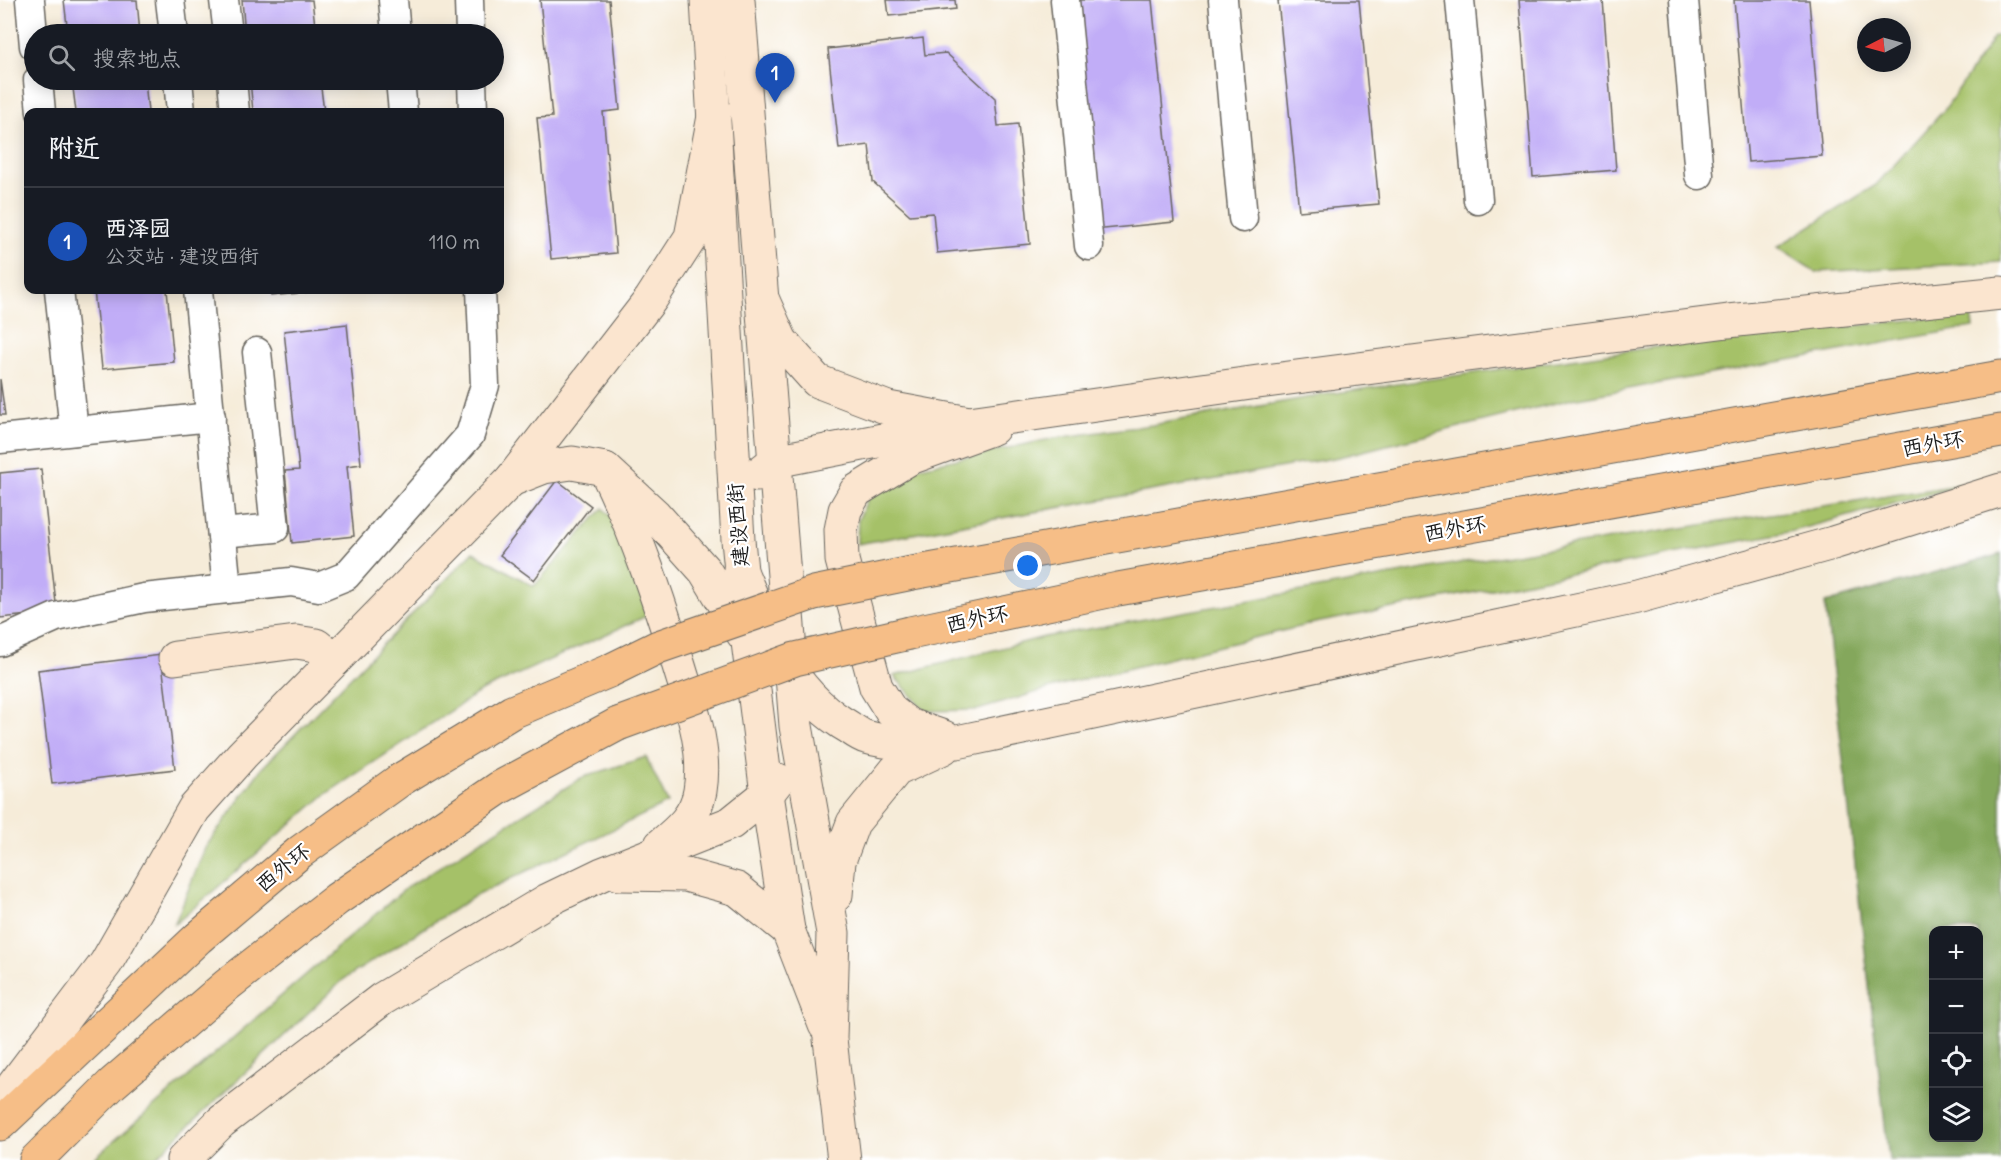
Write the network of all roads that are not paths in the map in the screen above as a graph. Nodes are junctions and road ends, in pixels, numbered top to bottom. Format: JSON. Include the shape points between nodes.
{"nodes":[{"id":1,"x":30,"y":0,"type":"edge"},
{"id":2,"x":171,"y":0,"type":"edge"},
{"id":3,"x":224,"y":0,"type":"edge"},
{"id":4,"x":393,"y":0,"type":"edge"},
{"id":5,"x":468,"y":0,"type":"edge"},
{"id":6,"x":707,"y":0,"type":"edge"},
{"id":7,"x":738,"y":0,"type":"edge"},
{"id":8,"x":1065,"y":0,"type":"edge"},
{"id":9,"x":1223,"y":0,"type":"edge"},
{"id":10,"x":1460,"y":0,"type":"edge"},
{"id":11,"x":1684,"y":0,"type":"edge"},
{"id":12,"x":32,"y":24,"type":"edge"},
{"id":13,"x":173,"y":24,"type":"edge"},
{"id":14,"x":227,"y":24,"type":"edge"},
{"id":15,"x":395,"y":24,"type":"edge"},
{"id":16,"x":469,"y":24,"type":"edge"},
{"id":17,"x":39,"y":90,"type":"edge"},
{"id":18,"x":179,"y":90,"type":"edge"},
{"id":19,"x":233,"y":90,"type":"edge"},
{"id":20,"x":401,"y":90,"type":"edge"},
{"id":21,"x":472,"y":90,"type":"edge"},
{"id":22,"x":41,"y":108,"type":"edge"},
{"id":23,"x":181,"y":108,"type":"edge"},
{"id":24,"x":236,"y":108,"type":"edge"},
{"id":25,"x":403,"y":108,"type":"edge"},
{"id":26,"x":473,"y":108,"type":"edge"},
{"id":27,"x":715,"y":111,"type":"junction"},
{"id":28,"x":1699,"y":175,"type":"dead end"},
{"id":29,"x":1478,"y":200,"type":"dead end"},
{"id":30,"x":1243,"y":218,"type":"dead end"},
{"id":31,"x":1089,"y":246,"type":"dead end"},
{"id":32,"x":2001,"y":293,"type":"edge"},
{"id":33,"x":59,"y":294,"type":"edge"},
{"id":34,"x":198,"y":294,"type":"edge"},
{"id":35,"x":481,"y":294,"type":"edge"},
{"id":36,"x":761,"y":296,"type":"junction"},
{"id":37,"x":257,"y":352,"type":"dead end"},
{"id":38,"x":2001,"y":377,"type":"edge"},
{"id":39,"x":1030,"y":414,"type":"junction"},
{"id":40,"x":211,"y":417,"type":"junction"},
{"id":41,"x":969,"y":423,"type":"junction"},
{"id":42,"x":74,"y":431,"type":"junction"},
{"id":43,"x":2001,"y":431,"type":"edge"},
{"id":44,"x":0,"y":439,"type":"edge"},
{"id":45,"x":776,"y":462,"type":"junction"},
{"id":46,"x":605,"y":469,"type":"junction"},
{"id":47,"x":511,"y":480,"type":"junction"},
{"id":48,"x":2001,"y":490,"type":"edge"},
{"id":49,"x":2001,"y":501,"type":"edge"},
{"id":50,"x":222,"y":533,"type":"junction"},
{"id":51,"x":1833,"y":543,"type":"junction"},
{"id":52,"x":739,"y":554,"type":"junction"},
{"id":53,"x":227,"y":589,"type":"junction"},
{"id":54,"x":0,"y":642,"type":"edge"},
{"id":55,"x":748,"y":642,"type":"junction"},
{"id":56,"x":175,"y":658,"type":"dead end"},
{"id":57,"x":335,"y":660,"type":"junction"},
{"id":58,"x":792,"y":677,"type":"junction"},
{"id":59,"x":795,"y":719,"type":"junction"},
{"id":60,"x":957,"y":742,"type":"junction"},
{"id":61,"x":767,"y":794,"type":"junction"},
{"id":62,"x":648,"y":856,"type":"junction"},
{"id":63,"x":602,"y":874,"type":"junction"},
{"id":64,"x":788,"y":930,"type":"junction"},
{"id":65,"x":833,"y":933,"type":"junction"},
{"id":66,"x":830,"y":1039,"type":"junction"},
{"id":67,"x":0,"y":1103,"type":"edge"},
{"id":68,"x":0,"y":1124,"type":"edge"},
{"id":69,"x":36,"y":1160,"type":"edge"},
{"id":70,"x":183,"y":1160,"type":"edge"},
{"id":71,"x":844,"y":1160,"type":"edge"}],
"edges":[{"from":1,"to":12,"type":"street"},
{"from":2,"to":13,"type":"street"},
{"from":3,"to":14,"type":"street"},
{"from":4,"to":15,"type":"street"},
{"from":5,"to":16,"type":"street"},
{"from":6,"to":27,"type":"main road","name":"建设西街"},
{"from":7,"to":36,"type":"main road","name":"建设西街"},
{"from":8,"to":31,"type":"street"},
{"from":9,"to":30,"type":"street"},
{"from":10,"to":29,"type":"street"},
{"from":11,"to":28,"type":"street"},
{"from":17,"to":22,"type":"street"},
{"from":18,"to":23,"type":"street"},
{"from":19,"to":24,"type":"street"},
{"from":20,"to":25,"type":"street"},
{"from":21,"to":26,"type":"street"},
{"from":27,"to":47,"type":"main road","via":[[690,237],[651,299]]},
{"from":27,"to":52,"type":"main road","name":"建设西街"},
{"from":32,"to":39,"type":"main road","via":[[1728,321]]},
{"from":33,"to":42,"type":"street"},
{"from":34,"to":40,"type":"street"},
{"from":35,"to":53,"type":"street","via":[[485,385],[470,435],[346,576],[319,586],[291,582]]},
{"from":36,"to":41,"type":"main road","via":[[781,341],[817,381],[888,408]]},
{"from":36,"to":45,"type":"main road","name":"建设西街"},
{"from":37,"to":50,"type":"street","via":[[275,528]]},
{"from":38,"to":68,"type":"highway","name":"西外环","bridge":true,"via":[[912,573],[793,600],[658,647],[513,712],[400,780],[300,852],[198,938]]},
{"from":39,"to":41,"type":"main road"},
{"from":39,"to":60,"type":"main road","via":[[910,458],[856,491],[845,510],[842,560],[876,687],[891,711],[909,725]]},
{"from":40,"to":42,"type":"street"},
{"from":40,"to":50,"type":"street"},
{"from":41,"to":45,"type":"main road"},
{"from":42,"to":44,"type":"street"},
{"from":43,"to":69,"type":"highway","name":"西外环","bridge":true,"via":[[1118,589],[910,633],[795,659],[618,724],[499,788],[337,899],[138,1061]]},
{"from":45,"to":52,"type":"main road","via":[[758,474]]},
{"from":45,"to":58,"type":"main road","name":"建设西街"},
{"from":46,"to":47,"type":"main road","via":[[572,463],[544,467]]},
{"from":46,"to":55,"type":"main road","via":[[655,515],[705,571]]},
{"from":46,"to":62,"type":"main road","via":[[655,587],[698,732],[700,794],[688,822]]},
{"from":47,"to":57,"type":"main road"},
{"from":48,"to":51,"type":"main road"},
{"from":49,"to":51,"type":"main road"},
{"from":50,"to":53,"type":"street"},
{"from":51,"to":60,"type":"main road","via":[[1637,597]]},
{"from":52,"to":55,"type":"main road","name":"建设西街"},
{"from":52,"to":58,"type":"main road","via":[[768,633]]},
{"from":53,"to":54,"type":"street","via":[[144,598],[56,617]]},
{"from":55,"to":59,"type":"main road"},
{"from":55,"to":61,"type":"main road","name":"建设西街"},
{"from":56,"to":57,"type":"main road","via":[[296,642],[316,645]]},
{"from":57,"to":67,"type":"main road","via":[[194,809],[106,963]]},
{"from":58,"to":59,"type":"main road","name":"建设西街"},
{"from":58,"to":60,"type":"main road","via":[[822,710],[864,737],[904,744]]},
{"from":59,"to":61,"type":"main road","via":[[786,770]]},
{"from":59,"to":65,"type":"main road","name":"建设西街"},
{"from":60,"to":65,"type":"main road","via":[[897,770],[853,823],[839,861]]},
{"from":61,"to":62,"type":"main road","via":[[731,823]]},
{"from":61,"to":64,"type":"main road","name":"建设西街"},
{"from":62,"to":63,"type":"main road"},
{"from":63,"to":64,"type":"main road","via":[[686,875],[737,890]]},
{"from":63,"to":70,"type":"main road","via":[[548,900],[382,999],[221,1122]]},
{"from":64,"to":66,"type":"main road","name":"建设西街"},
{"from":65,"to":66,"type":"main road","name":"建设西街"},
{"from":66,"to":71,"type":"main road","name":"建设西街"}]}
